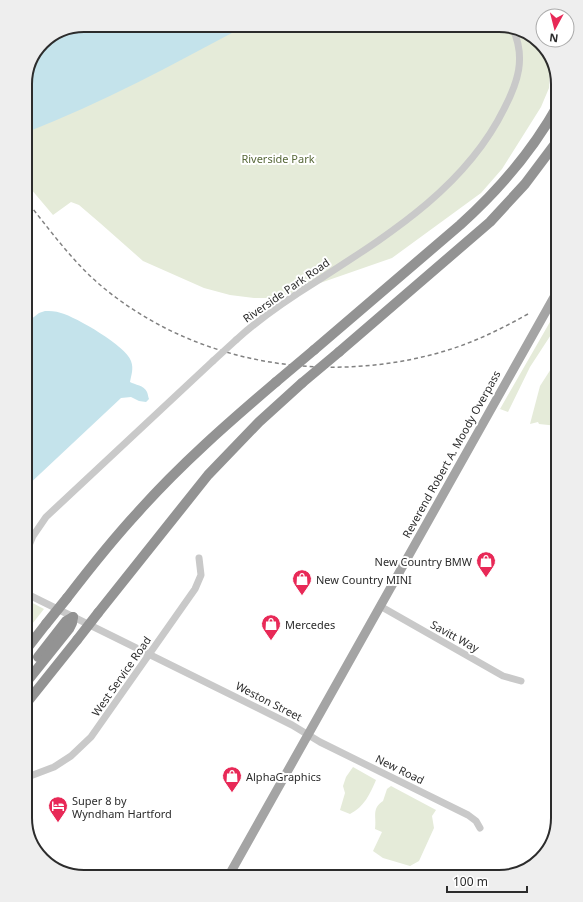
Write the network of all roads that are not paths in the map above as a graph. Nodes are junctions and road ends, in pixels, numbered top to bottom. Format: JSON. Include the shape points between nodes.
{"nodes":[{"id":1,"x":515,"y":35,"type":"edge"},
{"id":2,"x":551,"y":116,"type":"edge"},
{"id":3,"x":551,"y":149,"type":"edge"},
{"id":4,"x":551,"y":302,"type":"edge"},
{"id":5,"x":32,"y":538,"type":"edge"},
{"id":6,"x":199,"y":558,"type":"dead end"},
{"id":7,"x":32,"y":596,"type":"edge"},
{"id":8,"x":380,"y":606,"type":"junction"},
{"id":9,"x":73,"y":617,"type":"junction"},
{"id":10,"x":32,"y":642,"type":"edge"},
{"id":11,"x":150,"y":655,"type":"junction"},
{"id":12,"x":32,"y":665,"type":"edge"},
{"id":13,"x":32,"y":675,"type":"edge"},
{"id":14,"x":521,"y":681,"type":"dead end"},
{"id":15,"x":32,"y":696,"type":"edge"},
{"id":16,"x":308,"y":735,"type":"junction"},
{"id":17,"x":32,"y":775,"type":"edge"},
{"id":18,"x":480,"y":828,"type":"dead end"},
{"id":19,"x":232,"y":870,"type":"edge"}],
"edges":[{"from":1,"to":5,"type":"street","name":"Riverside Park Road","bridge":true,"via":[[519,66],[511,96],[494,130],[471,159],[404,222],[269,312],[236,340],[46,517]]},
{"from":2,"to":10,"type":"highway","bridge":true,"via":[[519,162],[483,204],[216,434],[170,478],[121,531]]},
{"from":3,"to":15,"type":"highway","bridge":true,"via":[[525,184],[490,222],[302,383],[259,422],[208,475]]},
{"from":4,"to":8,"type":"main road","name":"Reverend Robert A. Moody Overpass"},
{"from":6,"to":11,"type":"street","name":"West Service Road","via":[[201,575],[195,589]]},
{"from":7,"to":9,"type":"street","name":"Weston Street"},
{"from":8,"to":14,"type":"street","name":"Savitt Way","via":[[503,676]]},
{"from":8,"to":16,"type":"main road","name":"Reverend Robert A. Moody Overpass"},
{"from":9,"to":11,"type":"street","name":"Weston Street"},
{"from":9,"to":12,"type":"highway","via":[[66,621]]},
{"from":9,"to":13,"type":"highway","via":[[71,626]]},
{"from":11,"to":16,"type":"street","name":"Weston Street"},
{"from":11,"to":17,"type":"street","name":"West Service Road","via":[[91,737],[71,756],[54,767]]},
{"from":16,"to":18,"type":"street","name":"New Road","via":[[468,815]]},
{"from":16,"to":19,"type":"main road","name":"Weston Street"}]}
